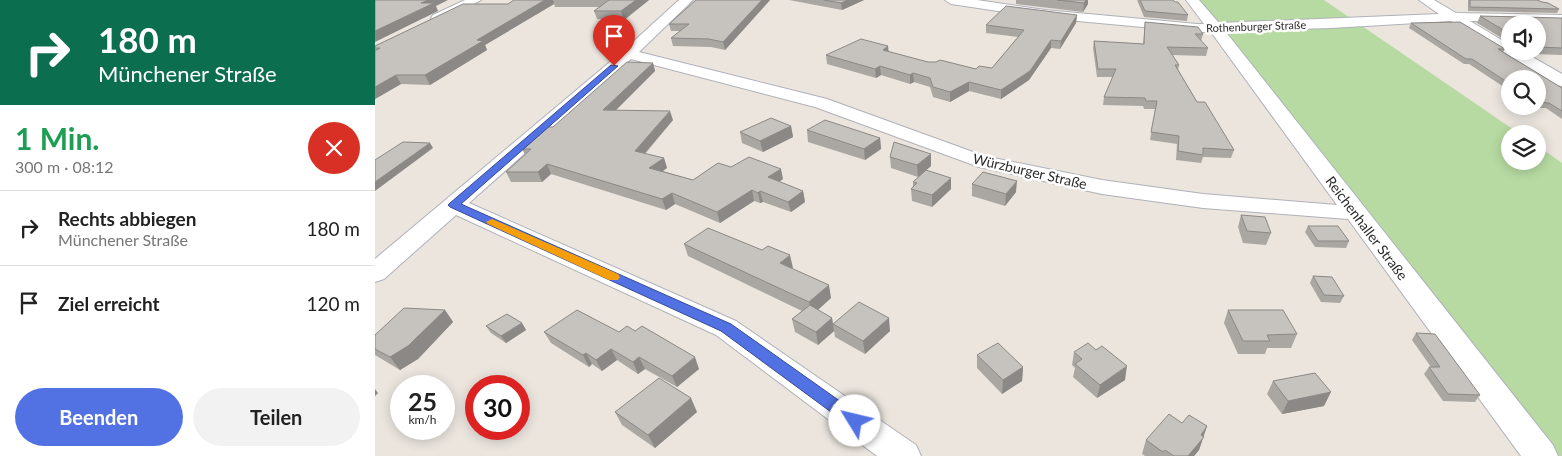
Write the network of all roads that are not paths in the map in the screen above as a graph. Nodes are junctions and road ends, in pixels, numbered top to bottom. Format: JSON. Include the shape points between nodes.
{"nodes":[{"id":1,"x":475,"y":0,"type":"edge"},
{"id":2,"x":687,"y":0,"type":"edge"},
{"id":3,"x":951,"y":0,"type":"edge"},
{"id":4,"x":1192,"y":0,"type":"edge"},
{"id":5,"x":1425,"y":0,"type":"edge"},
{"id":6,"x":1453,"y":17,"type":"junction"},
{"id":7,"x":1562,"y":18,"type":"edge"},
{"id":8,"x":426,"y":24,"type":"edge"},
{"id":9,"x":1216,"y":29,"type":"junction"},
{"id":10,"x":1501,"y":46,"type":"edge"},
{"id":11,"x":629,"y":54,"type":"junction"},
{"id":12,"x":1526,"y":60,"type":"edge"},
{"id":13,"x":1562,"y":81,"type":"edge"},
{"id":14,"x":454,"y":205,"type":"junction"},
{"id":15,"x":1356,"y":213,"type":"junction"},
{"id":16,"x":375,"y":273,"type":"edge"},
{"id":17,"x":904,"y":456,"type":"edge"},
{"id":18,"x":1541,"y":456,"type":"edge"}],
"edges":[{"from":1,"to":8,"type":"street"},
{"from":2,"to":11,"type":"street"},
{"from":3,"to":9,"type":"street","name":"Rothenburger Straße","via":[[1045,14]]},
{"from":4,"to":9,"type":"street","name":"Reichenhaller Straße"},
{"from":5,"to":6,"type":"street"},
{"from":6,"to":7,"type":"street","name":"Rothenburger Straße"},
{"from":6,"to":9,"type":"street","name":"Rothenburger Straße"},
{"from":6,"to":10,"type":"street"},
{"from":9,"to":15,"type":"street","name":"Reichenhaller Straße"},
{"from":11,"to":14,"type":"street"},
{"from":11,"to":15,"type":"street","name":"Würzburger Straße","via":[[821,103],[979,161],[1102,187],[1194,200]]},
{"from":12,"to":13,"type":"street"},
{"from":14,"to":16,"type":"street"},
{"from":14,"to":17,"type":"street","via":[[726,328]]},
{"from":15,"to":18,"type":"street","name":"Reichenhaller Straße"}]}
